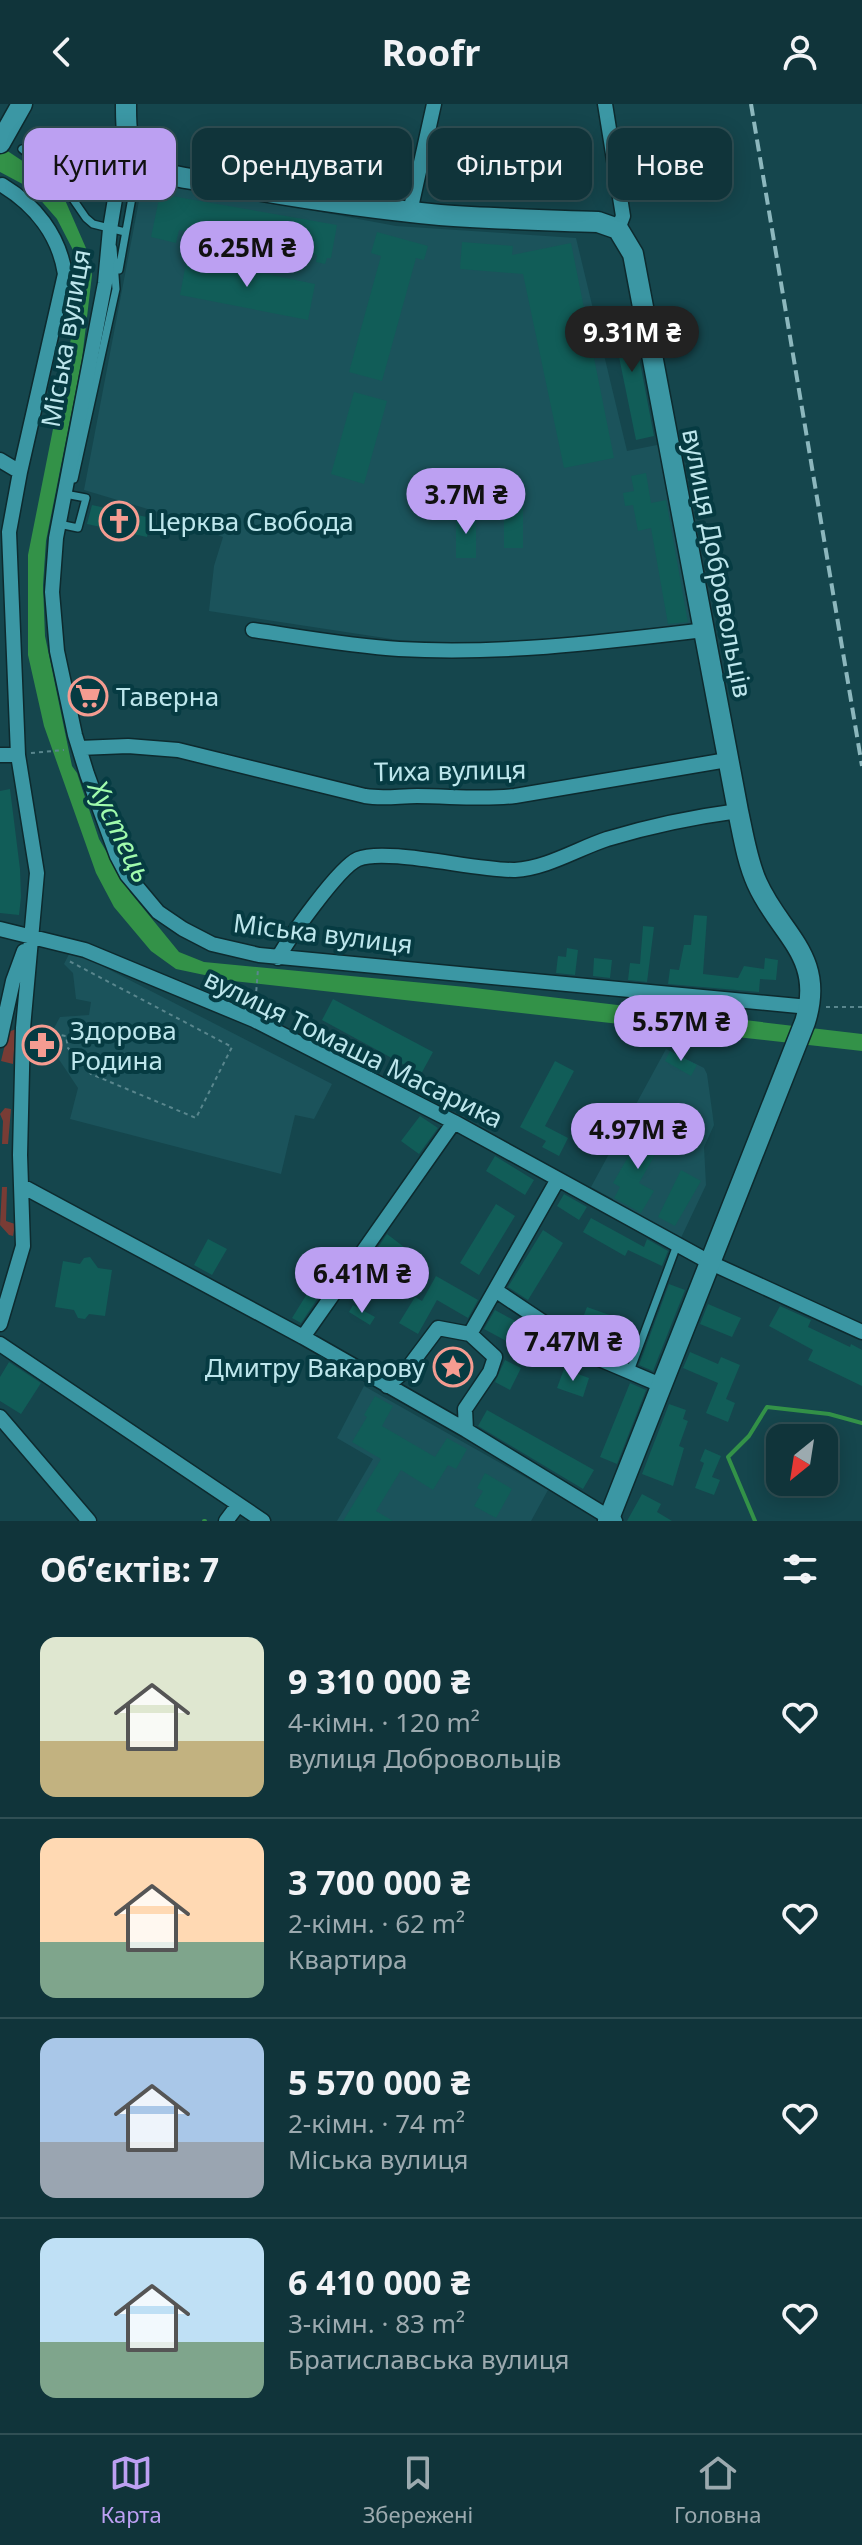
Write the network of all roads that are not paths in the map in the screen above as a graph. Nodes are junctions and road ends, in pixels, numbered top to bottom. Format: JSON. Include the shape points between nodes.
{"nodes":[{"id":1,"x":22,"y":104,"type":"edge"},
{"id":2,"x":126,"y":104,"type":"edge"},
{"id":3,"x":434,"y":104,"type":"edge"},
{"id":4,"x":605,"y":104,"type":"edge"},
{"id":5,"x":128,"y":128,"type":"edge"},
{"id":6,"x":1,"y":141,"type":"edge"},
{"id":7,"x":22,"y":149,"type":"dead end"},
{"id":8,"x":176,"y":175,"type":"edge"},
{"id":9,"x":2,"y":185,"type":"dead end"},
{"id":10,"x":115,"y":200,"type":"edge"},
{"id":11,"x":131,"y":200,"type":"edge"},
{"id":12,"x":410,"y":212,"type":"junction"},
{"id":13,"x":110,"y":229,"type":"junction"},
{"id":14,"x":618,"y":229,"type":"junction"},
{"id":15,"x":125,"y":232,"type":"junction"},
{"id":16,"x":117,"y":280,"type":"junction"},
{"id":17,"x":0,"y":460,"type":"edge"},
{"id":18,"x":20,"y":472,"type":"junction"},
{"id":19,"x":67,"y":494,"type":"junction"},
{"id":20,"x":59,"y":524,"type":"junction"},
{"id":21,"x":253,"y":630,"type":"dead end"},
{"id":22,"x":705,"y":630,"type":"junction"},
{"id":23,"x":76,"y":749,"type":"junction"},
{"id":24,"x":24,"y":754,"type":"junction"},
{"id":25,"x":0,"y":755,"type":"edge"},
{"id":26,"x":727,"y":760,"type":"junction"},
{"id":27,"x":738,"y":811,"type":"junction"},
{"id":28,"x":0,"y":929,"type":"edge"},
{"id":29,"x":30,"y":936,"type":"junction"},
{"id":30,"x":278,"y":958,"type":"junction"},
{"id":31,"x":807,"y":1015,"type":"junction"},
{"id":32,"x":0,"y":1040,"type":"edge"},
{"id":33,"x":454,"y":1122,"type":"junction"},
{"id":34,"x":558,"y":1179,"type":"junction"},
{"id":35,"x":22,"y":1186,"type":"junction"},
{"id":36,"x":677,"y":1245,"type":"junction"},
{"id":37,"x":711,"y":1263,"type":"junction"},
{"id":38,"x":495,"y":1290,"type":"junction"},
{"id":39,"x":0,"y":1324,"type":"edge"},
{"id":40,"x":862,"y":1332,"type":"edge"},
{"id":41,"x":470,"y":1334,"type":"junction"},
{"id":42,"x":303,"y":1337,"type":"junction"},
{"id":43,"x":3,"y":1346,"type":"edge"},
{"id":44,"x":630,"y":1371,"type":"junction"},
{"id":45,"x":387,"y":1386,"type":"junction"},
{"id":46,"x":663,"y":1386,"type":"junction"},
{"id":47,"x":0,"y":1417,"type":"edge"},
{"id":48,"x":466,"y":1430,"type":"junction"},
{"id":49,"x":238,"y":1505,"type":"junction"},
{"id":50,"x":611,"y":1520,"type":"edge"},
{"id":51,"x":89,"y":1521,"type":"edge"},
{"id":52,"x":226,"y":1521,"type":"edge"},
{"id":53,"x":263,"y":1521,"type":"edge"}],
"edges":[{"from":1,"to":6,"type":"main road"},
{"from":2,"to":5,"type":"main road"},
{"from":3,"to":12,"type":"street"},
{"from":4,"to":14,"type":"street","name":"вулиця Добровольців","via":[[623,216]]},
{"from":7,"to":13,"type":"lane","via":[[59,179],[86,218]]},
{"from":8,"to":12,"type":"main road"},
{"from":9,"to":18,"type":"street","via":[[44,222],[65,274]]},
{"from":10,"to":13,"type":"street","name":"Міська вулиця"},
{"from":11,"to":15,"type":"lane"},
{"from":12,"to":14,"type":"main road","via":[[598,222]]},
{"from":13,"to":15,"type":"lane"},
{"from":13,"to":16,"type":"lane"},
{"from":13,"to":19,"type":"street","name":"Міська вулиця"},
{"from":14,"to":22,"type":"main road","name":"вулиця Добровольців","via":[[635,263]]},
{"from":15,"to":16,"type":"lane"},
{"from":16,"to":19,"type":"lane","via":[[80,457]]},
{"from":17,"to":18,"type":"street"},
{"from":18,"to":24,"type":"street","via":[[9,532]]},
{"from":19,"to":20,"type":"street","name":"Міська вулиця"},
{"from":19,"to":20,"type":"lane","via":[[86,498],[78,528]]},
{"from":20,"to":23,"type":"street","name":"Міська вулиця","via":[[52,574],[54,627]]},
{"from":21,"to":22,"type":"street","via":[[426,650],[576,645]]},
{"from":22,"to":26,"type":"main road","name":"вулиця Добровольців"},
{"from":23,"to":26,"type":"street","name":"Тиха вулиця","via":[[178,750],[388,799],[515,796]]},
{"from":23,"to":30,"type":"street","name":"Міська вулиця","via":[[117,856],[146,900],[169,921],[212,944]]},
{"from":24,"to":25,"type":"street"},
{"from":24,"to":29,"type":"street","via":[[37,873]]},
{"from":26,"to":27,"type":"main road","name":"вулиця Добровольців"},
{"from":27,"to":30,"type":"street","via":[[649,827],[526,869],[379,856],[359,859],[294,931]]},
{"from":27,"to":31,"type":"main road","name":"вулиця Добровольців","via":[[756,881],[807,964]]},
{"from":28,"to":29,"type":"street","name":"вулиця Томаша Масарика"},
{"from":29,"to":32,"type":"street"},
{"from":29,"to":33,"type":"street","name":"вулиця Томаша Масарика","via":[[85,950],[254,1020]]},
{"from":29,"to":35,"type":"street","via":[[23,1028]]},
{"from":30,"to":31,"type":"street","name":"Міська вулиця"},
{"from":31,"to":37,"type":"main road"},
{"from":33,"to":34,"type":"street","name":"вулиця Томаша Масарика"},
{"from":33,"to":42,"type":"street"},
{"from":34,"to":36,"type":"street","name":"вулиця Томаша Масарика"},
{"from":34,"to":38,"type":"street"},
{"from":35,"to":39,"type":"street","via":[[23,1246]]},
{"from":35,"to":42,"type":"street"},
{"from":36,"to":37,"type":"street","name":"вулиця Томаша Масарика"},
{"from":36,"to":44,"type":"lane"},
{"from":37,"to":40,"type":"street","name":"вулиця Томаша Масарика"},
{"from":37,"to":46,"type":"main road"},
{"from":38,"to":41,"type":"street"},
{"from":38,"to":44,"type":"street","via":[[597,1358]]},
{"from":41,"to":45,"type":"street","via":[[438,1328]]},
{"from":41,"to":48,"type":"street","via":[[495,1357],[465,1409]]},
{"from":42,"to":45,"type":"street"},
{"from":43,"to":49,"type":"street"},
{"from":44,"to":46,"type":"street"},
{"from":45,"to":48,"type":"street"},
{"from":46,"to":50,"type":"main road"},
{"from":47,"to":51,"type":"street"},
{"from":48,"to":50,"type":"street"},
{"from":49,"to":52,"type":"street"},
{"from":49,"to":53,"type":"street"}]}
